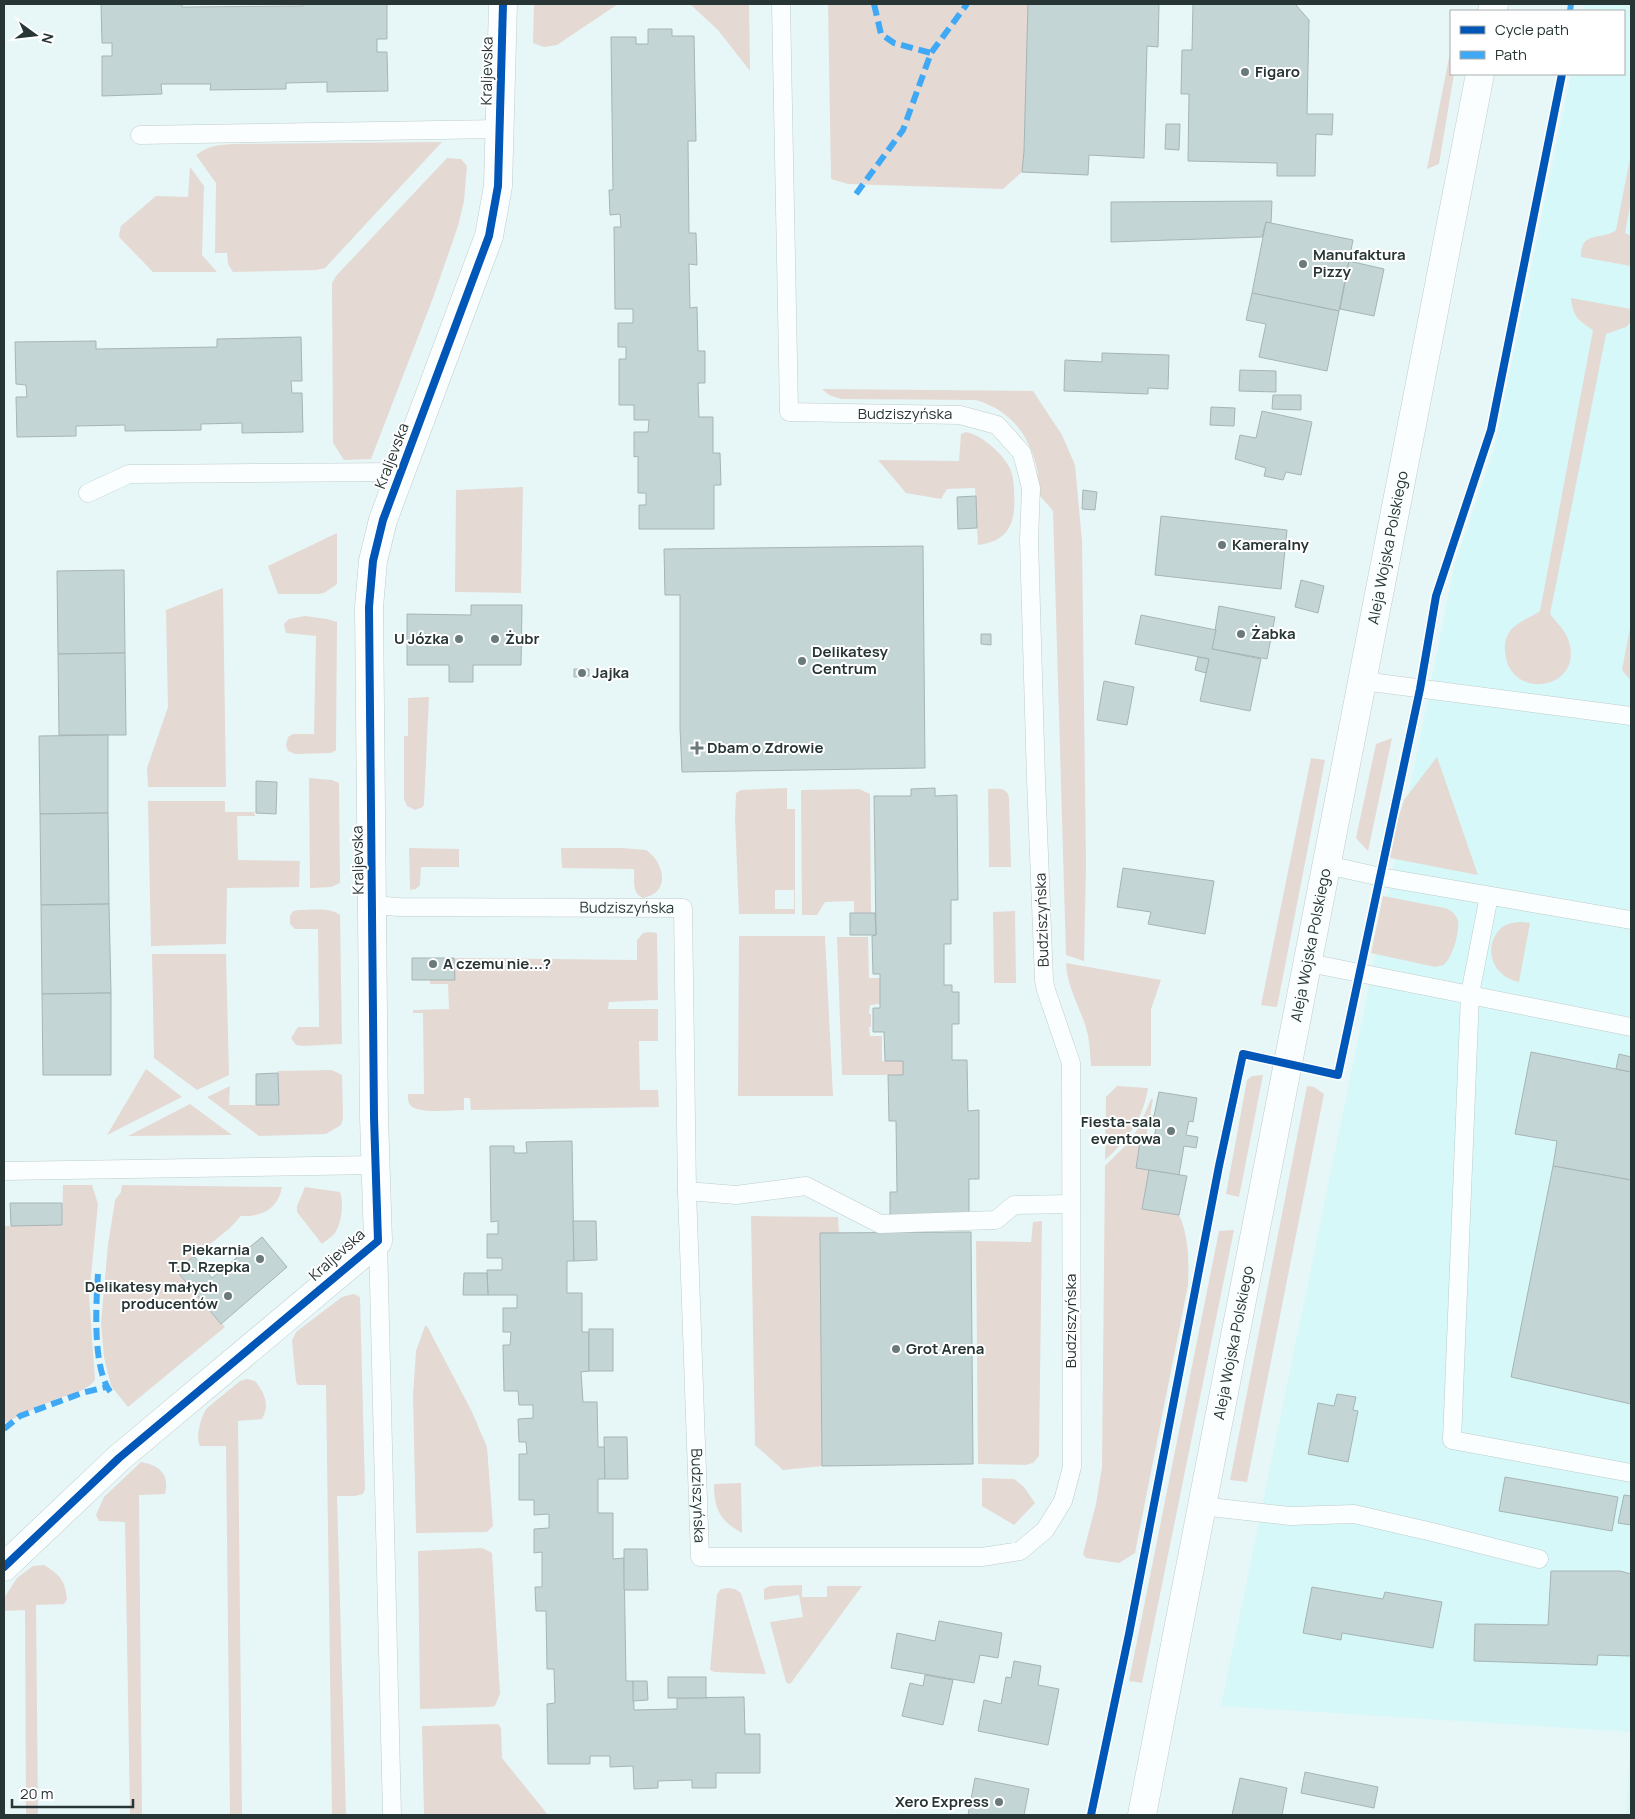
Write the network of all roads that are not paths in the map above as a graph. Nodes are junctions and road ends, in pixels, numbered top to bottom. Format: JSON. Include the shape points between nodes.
{"nodes":[{"id":1,"x":503,"y":4,"type":"edge"},
{"id":2,"x":781,"y":4,"type":"edge"},
{"id":3,"x":1480,"y":75,"type":"edge"},
{"id":4,"x":500,"y":129,"type":"junction"},
{"id":5,"x":140,"y":135,"type":"dead end"},
{"id":6,"x":401,"y":472,"type":"junction"},
{"id":7,"x":88,"y":493,"type":"dead end"},
{"id":8,"x":1363,"y":681,"type":"junction"},
{"id":9,"x":1631,"y":716,"type":"edge"},
{"id":10,"x":1327,"y":865,"type":"junction"},
{"id":11,"x":1489,"y":896,"type":"junction"},
{"id":12,"x":372,"y":905,"type":"junction"},
{"id":13,"x":1631,"y":920,"type":"edge"},
{"id":14,"x":1309,"y":963,"type":"junction"},
{"id":15,"x":1470,"y":994,"type":"junction"},
{"id":16,"x":1631,"y":1027,"type":"edge"},
{"id":17,"x":376,"y":1165,"type":"junction"},
{"id":18,"x":4,"y":1171,"type":"edge"},
{"id":19,"x":687,"y":1191,"type":"junction"},
{"id":20,"x":1070,"y":1204,"type":"junction"},
{"id":21,"x":378,"y":1241,"type":"junction"},
{"id":22,"x":1631,"y":1473,"type":"edge"},
{"id":23,"x":1201,"y":1506,"type":"junction"},
{"id":24,"x":1539,"y":1559,"type":"dead end"},
{"id":25,"x":4,"y":1567,"type":"edge"},
{"id":26,"x":392,"y":1815,"type":"edge"},
{"id":27,"x":1142,"y":1815,"type":"edge"}],
"edges":[{"from":1,"to":4,"type":"main road","name":"Kraljevska"},
{"from":2,"to":20,"type":"lane","name":"Budziszyńska","via":[[789,412],[960,415],[997,425],[1022,453],[1031,488],[1029,540],[1043,956],[1046,990],[1071,1062]]},
{"from":3,"to":8,"type":"main road","name":"Aleja Wojska Polskiego"},
{"from":4,"to":5,"type":"lane"},
{"from":4,"to":6,"type":"main road","name":"Kraljevska","via":[[498,186],[489,236]]},
{"from":6,"to":7,"type":"lane","via":[[129,474]]},
{"from":6,"to":12,"type":"main road","name":"Kraljevska","via":[[383,520],[373,561],[369,607]]},
{"from":8,"to":9,"type":"lane"},
{"from":8,"to":10,"type":"main road","name":"Aleja Wojska Polskiego"},
{"from":10,"to":11,"type":"lane"},
{"from":10,"to":14,"type":"main road","name":"Aleja Wojska Polskiego"},
{"from":11,"to":13,"type":"lane"},
{"from":11,"to":15,"type":"lane"},
{"from":12,"to":17,"type":"main road","name":"Kraljevska"},
{"from":12,"to":19,"type":"lane","name":"Budziszyńska","via":[[683,908]]},
{"from":14,"to":15,"type":"lane"},
{"from":14,"to":23,"type":"main road","name":"Aleja Wojska Polskiego"},
{"from":15,"to":16,"type":"lane"},
{"from":15,"to":22,"type":"lane","via":[[1452,1440]]},
{"from":17,"to":18,"type":"lane"},
{"from":17,"to":21,"type":"main road","name":"Kraljevska"},
{"from":19,"to":20,"type":"lane","via":[[736,1195],[806,1186],[880,1224],[996,1220],[1014,1205]]},
{"from":19,"to":20,"type":"lane","name":"Budziszyńska","via":[[700,1557],[982,1557],[1020,1551],[1045,1530],[1063,1501],[1072,1467]]},
{"from":21,"to":25,"type":"main road","name":"Kraljevska","via":[[119,1458]]},
{"from":21,"to":26,"type":"lane"},
{"from":23,"to":24,"type":"lane","via":[[1290,1516],[1354,1514]]},
{"from":23,"to":27,"type":"main road","name":"Aleja Wojska Polskiego"}]}
